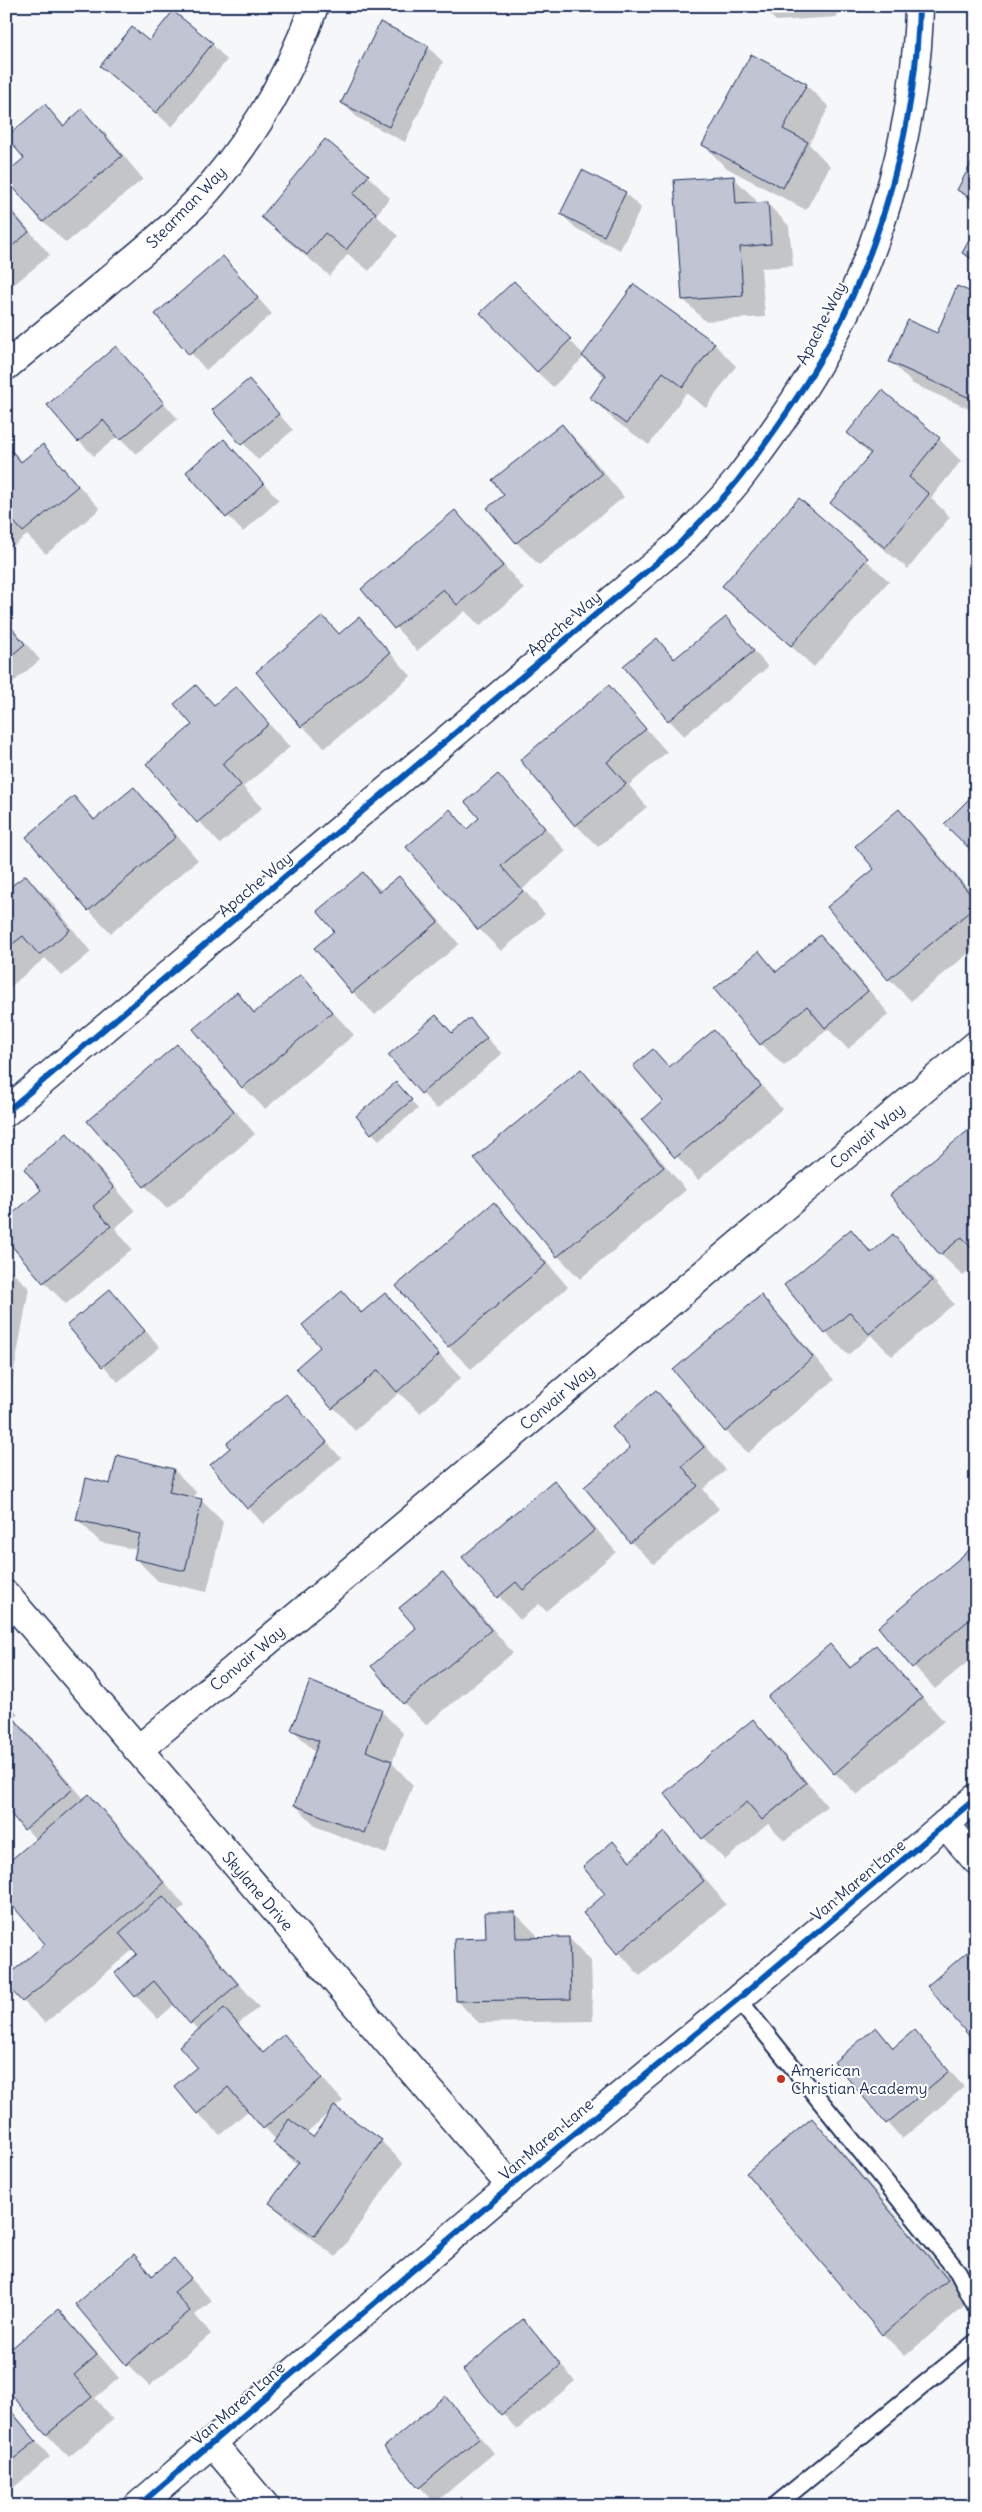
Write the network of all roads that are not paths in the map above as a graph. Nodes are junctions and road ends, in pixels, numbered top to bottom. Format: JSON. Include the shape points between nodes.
{"nodes":[{"id":1,"x":314,"y":6,"type":"edge"},
{"id":2,"x":919,"y":6,"type":"edge"},
{"id":3,"x":6,"y":366,"type":"edge"},
{"id":4,"x":976,"y":1045,"type":"edge"},
{"id":5,"x":6,"y":1112,"type":"edge"},
{"id":6,"x":6,"y":1595,"type":"edge"},
{"id":7,"x":138,"y":1750,"type":"junction"},
{"id":8,"x":976,"y":1798,"type":"edge"},
{"id":9,"x":945,"y":1824,"type":"junction"},
{"id":10,"x":976,"y":1860,"type":"edge"},
{"id":11,"x":738,"y":1999,"type":"junction"},
{"id":12,"x":511,"y":2186,"type":"junction"},
{"id":13,"x":976,"y":2306,"type":"edge"},
{"id":14,"x":976,"y":2342,"type":"edge"},
{"id":15,"x":212,"y":2443,"type":"junction"},
{"id":16,"x":138,"y":2506,"type":"edge"},
{"id":17,"x":265,"y":2506,"type":"edge"},
{"id":18,"x":775,"y":2506,"type":"edge"}],
"edges":[{"from":1,"to":3,"type":"street","name":"Stearman Way","via":[[303,38],[276,93],[246,142],[211,187],[170,228]]},
{"from":2,"to":5,"type":"street","name":"Apache Way","via":[[908,108],[890,189],[864,268],[829,344],[786,415],[737,482],[679,544]]},
{"from":4,"to":7,"type":"street","name":"Convair Way"},
{"from":6,"to":7,"type":"street","name":"Skylane Drive"},
{"from":7,"to":12,"type":"street","name":"Skylane Drive"},
{"from":8,"to":9,"type":"street","name":"Van Maren Lane"},
{"from":9,"to":10,"type":"street"},
{"from":9,"to":11,"type":"street","name":"Van Maren Lane"},
{"from":11,"to":12,"type":"street","name":"Van Maren Lane"},
{"from":11,"to":13,"type":"lane","via":[[958,2272]]},
{"from":12,"to":15,"type":"street","name":"Van Maren Lane"},
{"from":14,"to":18,"type":"lane"},
{"from":15,"to":16,"type":"street","name":"Van Maren Lane"},
{"from":15,"to":17,"type":"street"}]}
